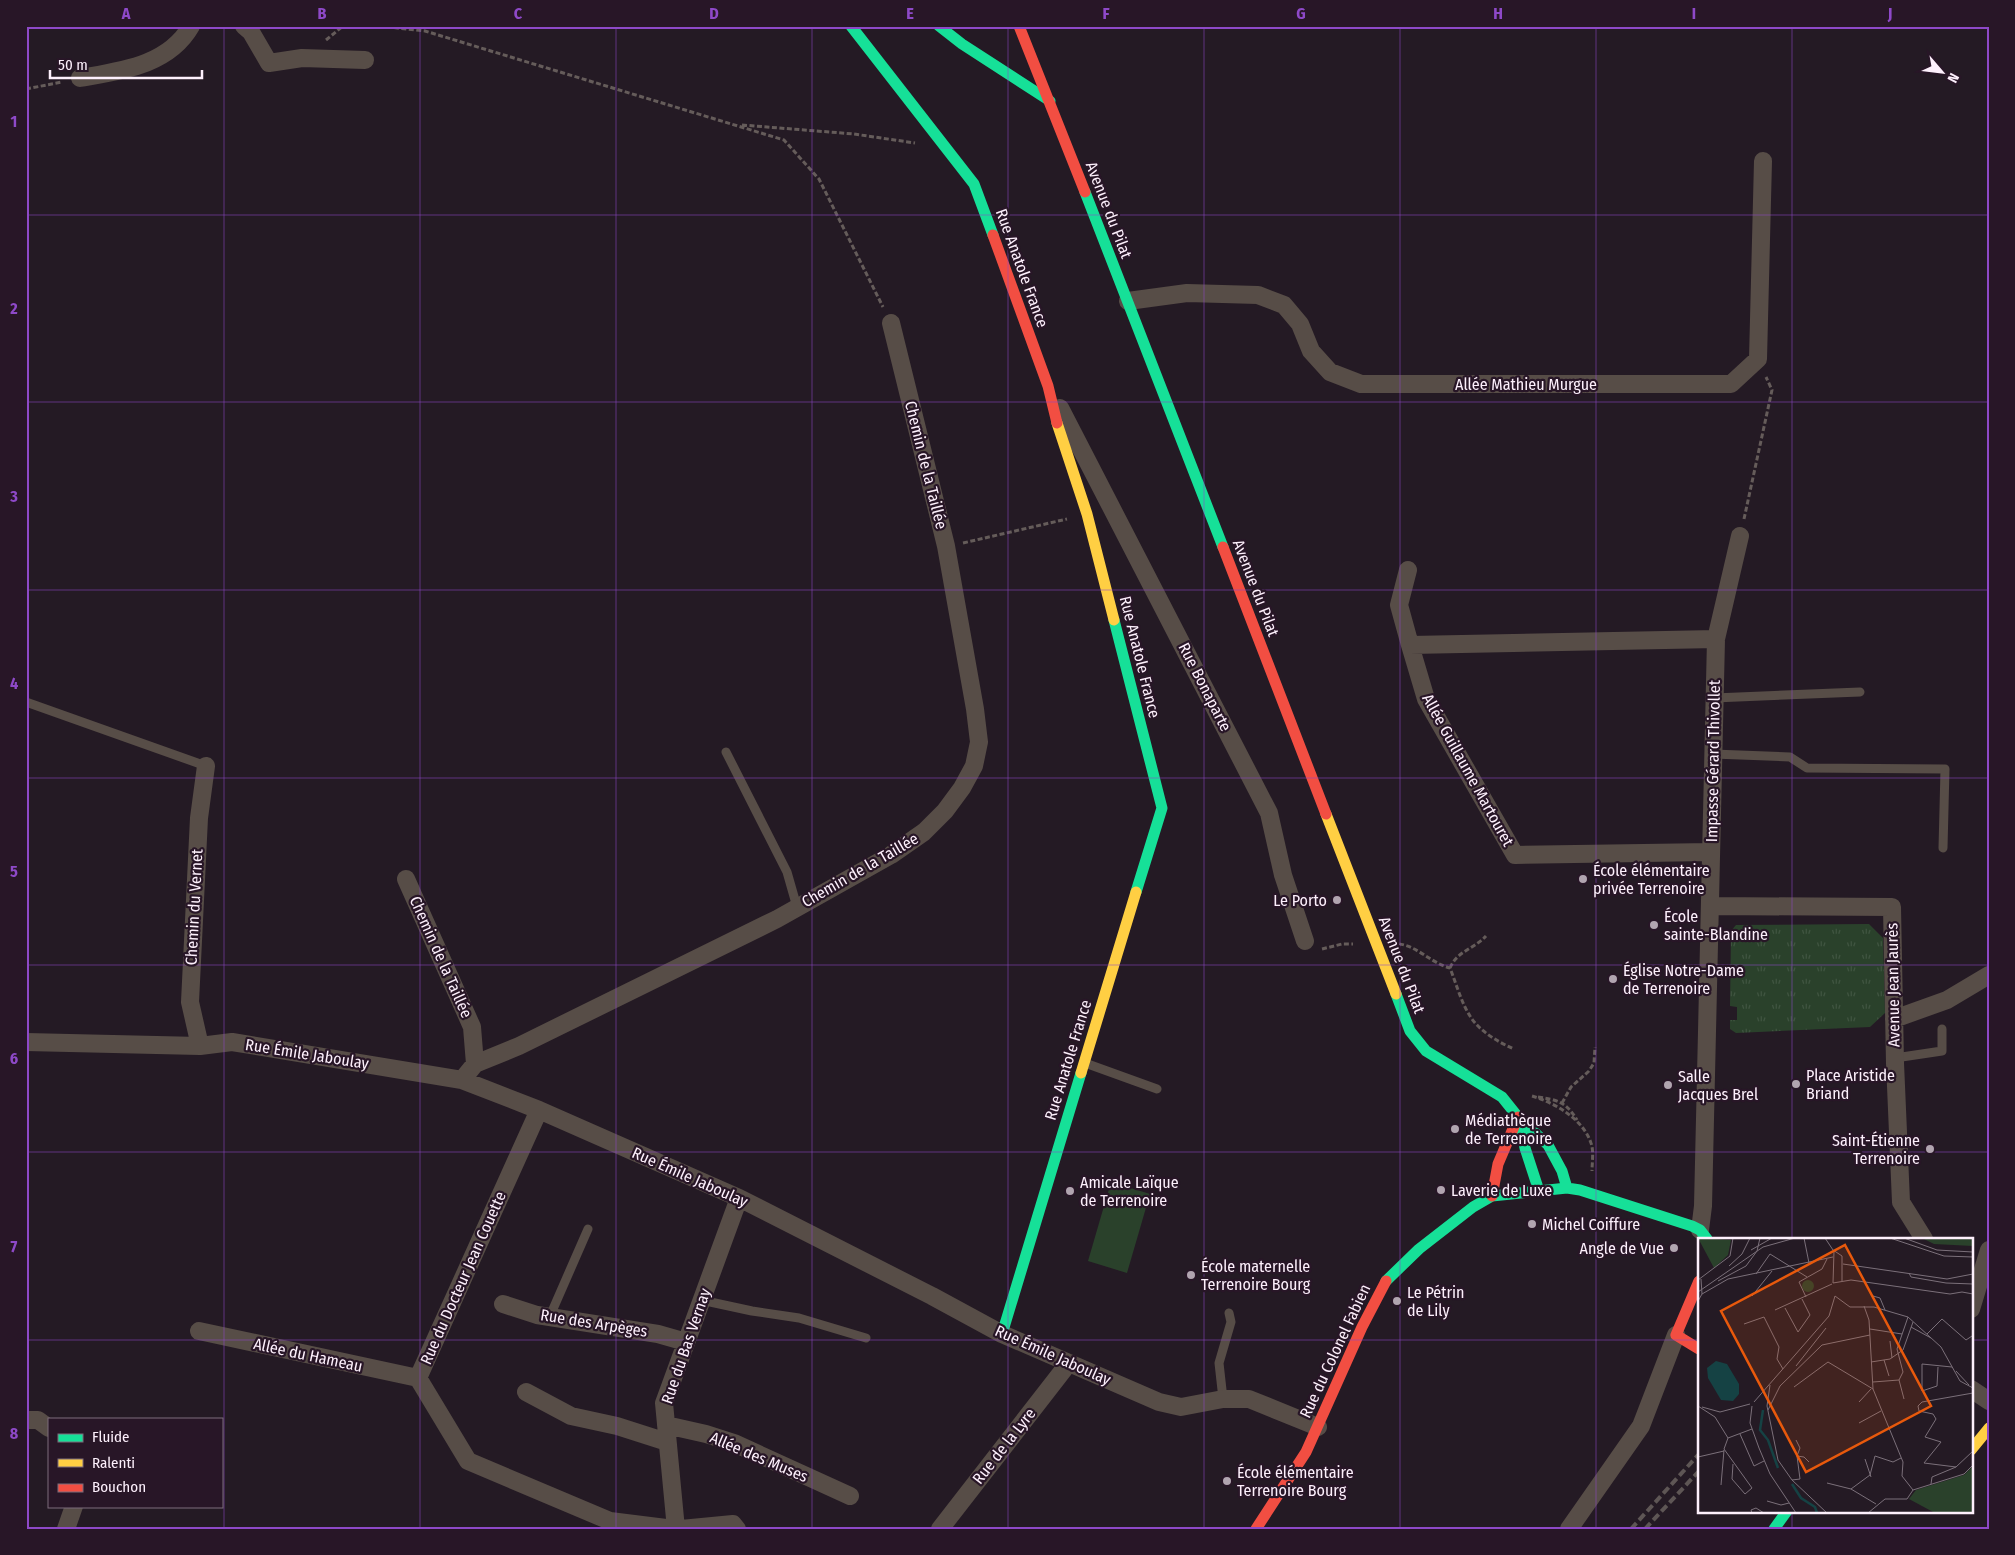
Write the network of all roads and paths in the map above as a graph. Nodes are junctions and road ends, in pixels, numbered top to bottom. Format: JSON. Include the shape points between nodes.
{"nodes":[{"id":1,"x":191,"y":26,"type":"edge"},
{"id":2,"x":244,"y":26,"type":"edge"},
{"id":3,"x":379,"y":26,"type":"edge"},
{"id":4,"x":851,"y":26,"type":"edge"},
{"id":5,"x":940,"y":26,"type":"edge"},
{"id":6,"x":1019,"y":26,"type":"edge"},
{"id":7,"x":366,"y":60,"type":"dead end"},
{"id":8,"x":80,"y":78,"type":"joint"},
{"id":9,"x":26,"y":89,"type":"edge"},
{"id":10,"x":1050,"y":101,"type":"junction"},
{"id":11,"x":736,"y":124,"type":"junction"},
{"id":12,"x":946,"y":148,"type":"junction"},
{"id":13,"x":1763,"y":161,"type":"dead end"},
{"id":14,"x":1128,"y":302,"type":"junction"},
{"id":15,"x":892,"y":323,"type":"joint"},
{"id":16,"x":1758,"y":358,"type":"junction"},
{"id":17,"x":1048,"y":386,"type":"junction"},
{"id":18,"x":1087,"y":514,"type":"junction"},
{"id":19,"x":1740,"y":536,"type":"joint"},
{"id":20,"x":946,"y":546,"type":"junction"},
{"id":21,"x":1408,"y":570,"type":"dead end"},
{"id":22,"x":1716,"y":639,"type":"junction"},
{"id":23,"x":1410,"y":645,"type":"junction"},
{"id":24,"x":1860,"y":692,"type":"dead end"},
{"id":25,"x":1714,"y":698,"type":"junction"},
{"id":26,"x":26,"y":702,"type":"edge"},
{"id":27,"x":726,"y":752,"type":"dead end"},
{"id":28,"x":1713,"y":754,"type":"junction"},
{"id":29,"x":206,"y":766,"type":"joint"},
{"id":30,"x":1943,"y":848,"type":"dead end"},
{"id":31,"x":1711,"y":852,"type":"junction"},
{"id":32,"x":406,"y":880,"type":"dead end"},
{"id":33,"x":1710,"y":906,"type":"junction"},
{"id":34,"x":796,"y":907,"type":"junction"},
{"id":35,"x":1486,"y":936,"type":"dead end"},
{"id":36,"x":1305,"y":941,"type":"joint"},
{"id":37,"x":1361,"y":945,"type":"dead end"},
{"id":38,"x":1416,"y":951,"type":"dead end"},
{"id":39,"x":1450,"y":968,"type":"junction"},
{"id":40,"x":1989,"y":975,"type":"edge"},
{"id":41,"x":1894,"y":1019,"type":"junction"},
{"id":42,"x":1942,"y":1029,"type":"dead end"},
{"id":43,"x":26,"y":1042,"type":"edge"},
{"id":44,"x":200,"y":1046,"type":"junction"},
{"id":45,"x":1595,"y":1047,"type":"dead end"},
{"id":46,"x":1514,"y":1049,"type":"dead end"},
{"id":47,"x":1894,"y":1058,"type":"junction"},
{"id":48,"x":1085,"y":1062,"type":"junction"},
{"id":49,"x":475,"y":1064,"type":"junction"},
{"id":50,"x":462,"y":1080,"type":"junction"},
{"id":51,"x":1157,"y":1089,"type":"dead end"},
{"id":52,"x":1534,"y":1097,"type":"dead end"},
{"id":53,"x":1562,"y":1103,"type":"junction"},
{"id":54,"x":539,"y":1110,"type":"junction"},
{"id":55,"x":1518,"y":1117,"type":"junction"},
{"id":56,"x":1579,"y":1123,"type":"dead end"},
{"id":57,"x":1567,"y":1188,"type":"junction"},
{"id":58,"x":1538,"y":1191,"type":"junction"},
{"id":59,"x":1492,"y":1196,"type":"junction"},
{"id":60,"x":739,"y":1198,"type":"junction"},
{"id":61,"x":588,"y":1229,"type":"dead end"},
{"id":62,"x":1703,"y":1234,"type":"edge"},
{"id":63,"x":1923,"y":1238,"type":"edge"},
{"id":64,"x":1989,"y":1250,"type":"edge"},
{"id":65,"x":1698,"y":1283,"type":"edge"},
{"id":66,"x":701,"y":1300,"type":"junction"},
{"id":67,"x":503,"y":1304,"type":"dead end"},
{"id":68,"x":1972,"y":1305,"type":"edge"},
{"id":69,"x":1229,"y":1313,"type":"dead end"},
{"id":70,"x":550,"y":1316,"type":"junction"},
{"id":71,"x":199,"y":1332,"type":"dead end"},
{"id":72,"x":1002,"y":1334,"type":"junction"},
{"id":73,"x":1676,"y":1335,"type":"junction"},
{"id":74,"x":866,"y":1338,"type":"dead end"},
{"id":75,"x":686,"y":1342,"type":"junction"},
{"id":76,"x":1698,"y":1348,"type":"edge"},
{"id":77,"x":1068,"y":1364,"type":"junction"},
{"id":78,"x":418,"y":1378,"type":"junction"},
{"id":79,"x":1972,"y":1390,"type":"edge"},
{"id":80,"x":526,"y":1392,"type":"dead end"},
{"id":81,"x":1223,"y":1399,"type":"junction"},
{"id":82,"x":1989,"y":1401,"type":"edge"},
{"id":83,"x":26,"y":1420,"type":"edge"},
{"id":84,"x":48,"y":1427,"type":"edge"},
{"id":85,"x":1318,"y":1427,"type":"junction"},
{"id":86,"x":1989,"y":1428,"type":"edge"},
{"id":87,"x":666,"y":1433,"type":"junction"},
{"id":88,"x":1972,"y":1449,"type":"edge"},
{"id":89,"x":850,"y":1496,"type":"dead end"},
{"id":90,"x":73,"y":1508,"type":"edge"},
{"id":91,"x":1786,"y":1512,"type":"edge"},
{"id":92,"x":66,"y":1529,"type":"edge"},
{"id":93,"x":675,"y":1529,"type":"edge"},
{"id":94,"x":680,"y":1529,"type":"edge"},
{"id":95,"x":737,"y":1529,"type":"edge"},
{"id":96,"x":940,"y":1529,"type":"edge"},
{"id":97,"x":1256,"y":1529,"type":"edge"},
{"id":98,"x":1569,"y":1529,"type":"edge"},
{"id":99,"x":1774,"y":1529,"type":"edge"}],
"edges":[{"from":1,"to":8,"type":"street","via":[[164,54],[144,64]]},
{"from":2,"to":7,"type":"street","via":[[269,63],[302,58]]},
{"from":3,"to":11,"type":"path","via":[[425,31]]},
{"from":4,"to":12,"type":"street","name":"Rue Anatole France"},
{"from":5,"to":10,"type":"street"},
{"from":6,"to":10,"type":"street","name":"Avenue du Pilat"},
{"from":8,"to":9,"type":"path"},
{"from":10,"to":14,"type":"street","name":"Avenue du Pilat"},
{"from":11,"to":12,"type":"path","via":[[854,134]]},
{"from":11,"to":15,"type":"path","via":[[784,140],[819,179]]},
{"from":12,"to":17,"type":"street","name":"Rue Anatole France","via":[[974,184]]},
{"from":13,"to":16,"type":"street"},
{"from":14,"to":16,"type":"street","name":"Allée Mathieu Murgue","via":[[1187,293],[1258,295],[1284,305],[1300,324],[1311,351],[1330,372],[1361,384],[1731,384]]},
{"from":14,"to":55,"type":"street","name":"Avenue du Pilat","via":[[1410,1031],[1426,1052],[1502,1097]]},
{"from":15,"to":20,"type":"street","name":"Chemin de la Taillée"},
{"from":16,"to":19,"type":"path","via":[[1772,390]]},
{"from":17,"to":18,"type":"street","name":"Rue Anatole France","via":[[1059,434]]},
{"from":17,"to":36,"type":"street","name":"Rue Bonaparte","via":[[1270,813],[1283,875]]},
{"from":18,"to":20,"type":"path"},
{"from":18,"to":48,"type":"street","name":"Rue Anatole France","via":[[1162,808]]},
{"from":19,"to":22,"type":"street","name":"Impasse Gérard Thivollet"},
{"from":20,"to":34,"type":"street","name":"Chemin de la Taillée","via":[[975,710],[979,742],[974,766],[946,811],[924,832],[891,855]]},
{"from":21,"to":23,"type":"street","via":[[1399,605]]},
{"from":22,"to":23,"type":"street"},
{"from":22,"to":25,"type":"street","name":"Impasse Gérard Thivollet"},
{"from":23,"to":31,"type":"street","name":"Allée Guillaume Martouret","via":[[1426,699],[1515,855]]},
{"from":24,"to":25,"type":"lane"},
{"from":25,"to":28,"type":"street","name":"Impasse Gérard Thivollet"},
{"from":26,"to":29,"type":"lane"},
{"from":27,"to":34,"type":"lane","via":[[786,872]]},
{"from":28,"to":30,"type":"lane","via":[[1790,756],[1807,768],[1945,770]]},
{"from":28,"to":31,"type":"street","name":"Impasse Gérard Thivollet"},
{"from":29,"to":44,"type":"street","name":"Chemin du Vernet","via":[[199,818],[190,1002]]},
{"from":31,"to":33,"type":"street","name":"Impasse Gérard Thivollet"},
{"from":32,"to":49,"type":"street","name":"Chemin de la Taillée","via":[[472,1027]]},
{"from":33,"to":41,"type":"street","name":"Avenue Jean Jaurès","via":[[1892,907]]},
{"from":33,"to":62,"type":"street","name":"Impasse Gérard Thivollet"},
{"from":34,"to":49,"type":"street","name":"Chemin de la Taillée","via":[[519,1046]]},
{"from":35,"to":39,"type":"path","via":[[1460,953]]},
{"from":36,"to":37,"type":"path","via":[[1309,952],[1342,944]]},
{"from":38,"to":39,"type":"path"},
{"from":39,"to":46,"type":"path","via":[[1470,1016],[1489,1035]]},
{"from":40,"to":41,"type":"street","via":[[1947,1000]]},
{"from":41,"to":47,"type":"street","name":"Avenue Jean Jaurès"},
{"from":42,"to":47,"type":"lane","via":[[1942,1051]]},
{"from":43,"to":44,"type":"street","name":"Rue Émile Jaboulay"},
{"from":44,"to":50,"type":"street","name":"Rue Émile Jaboulay","via":[[232,1042]]},
{"from":45,"to":53,"type":"path","via":[[1594,1062],[1589,1071],[1571,1087]]},
{"from":47,"to":63,"type":"street","name":"Avenue Jean Jaurès","via":[[1902,1202]]},
{"from":48,"to":51,"type":"lane"},
{"from":48,"to":72,"type":"street","name":"Rue Anatole France"},
{"from":49,"to":50,"type":"street","name":"Chemin de la Taillée"},
{"from":50,"to":54,"type":"street","name":"Rue Émile Jaboulay"},
{"from":52,"to":53,"type":"path","via":[[1556,1099]]},
{"from":53,"to":56,"type":"path","via":[[1569,1107]]},
{"from":54,"to":60,"type":"street","name":"Rue Émile Jaboulay"},
{"from":54,"to":78,"type":"street","name":"Rue du Docteur Jean Couette"},
{"from":55,"to":57,"type":"street","name":"Avenue du Pilat","via":[[1548,1145]]},
{"from":55,"to":58,"type":"street"},
{"from":55,"to":59,"type":"street","via":[[1501,1151]]},
{"from":57,"to":58,"type":"street","name":"Rue du Colonel Fabien"},
{"from":57,"to":62,"type":"street","name":"Rue du Colonel Fabien","via":[[1590,1192]]},
{"from":58,"to":59,"type":"street","name":"Rue du Colonel Fabien"},
{"from":59,"to":85,"type":"street","name":"Rue du Colonel Fabien","via":[[1433,1238],[1387,1279]]},
{"from":60,"to":66,"type":"street","name":"Rue du Bas Vernay"},
{"from":60,"to":72,"type":"street","name":"Rue Émile Jaboulay"},
{"from":61,"to":70,"type":"lane"},
{"from":64,"to":68,"type":"street"},
{"from":65,"to":73,"type":"street"},
{"from":66,"to":74,"type":"lane","via":[[799,1318]]},
{"from":66,"to":75,"type":"street","name":"Rue du Bas Vernay"},
{"from":67,"to":70,"type":"street","name":"Rue des Arpèges"},
{"from":69,"to":81,"type":"lane","via":[[1230,1322],[1219,1363]]},
{"from":70,"to":75,"type":"street","name":"Rue des Arpèges","via":[[658,1334]]},
{"from":71,"to":78,"type":"street","name":"Allée du Hameau"},
{"from":72,"to":77,"type":"street","name":"Rue Émile Jaboulay"},
{"from":73,"to":76,"type":"street"},
{"from":73,"to":98,"type":"street","via":[[1642,1426]]},
{"from":75,"to":87,"type":"street","name":"Rue du Bas Vernay","via":[[664,1403]]},
{"from":77,"to":81,"type":"street","name":"Rue Émile Jaboulay","via":[[1170,1405],[1182,1407]]},
{"from":77,"to":96,"type":"street","name":"Rue de la Lyre"},
{"from":78,"to":93,"type":"street","name":"Rue du Docteur Jean Couette","via":[[468,1461],[610,1521]]},
{"from":79,"to":82,"type":"street"},
{"from":80,"to":87,"type":"street","name":"Allée des Muses","via":[[571,1416]]},
{"from":81,"to":85,"type":"street","name":"Rue Émile Jaboulay","via":[[1249,1399]]},
{"from":83,"to":84,"type":"street","via":[[38,1420]]},
{"from":85,"to":97,"type":"street","name":"Rue du Colonel Fabien","via":[[1306,1452]]},
{"from":86,"to":88,"type":"street"},
{"from":87,"to":89,"type":"street","name":"Allée des Muses","via":[[706,1434],[734,1443]]},
{"from":87,"to":93,"type":"street","name":"Rue du Bas Vernay"},
{"from":90,"to":92,"type":"street"},
{"from":91,"to":99,"type":"street"},
{"from":94,"to":95,"type":"street","via":[[733,1524]]}]}
